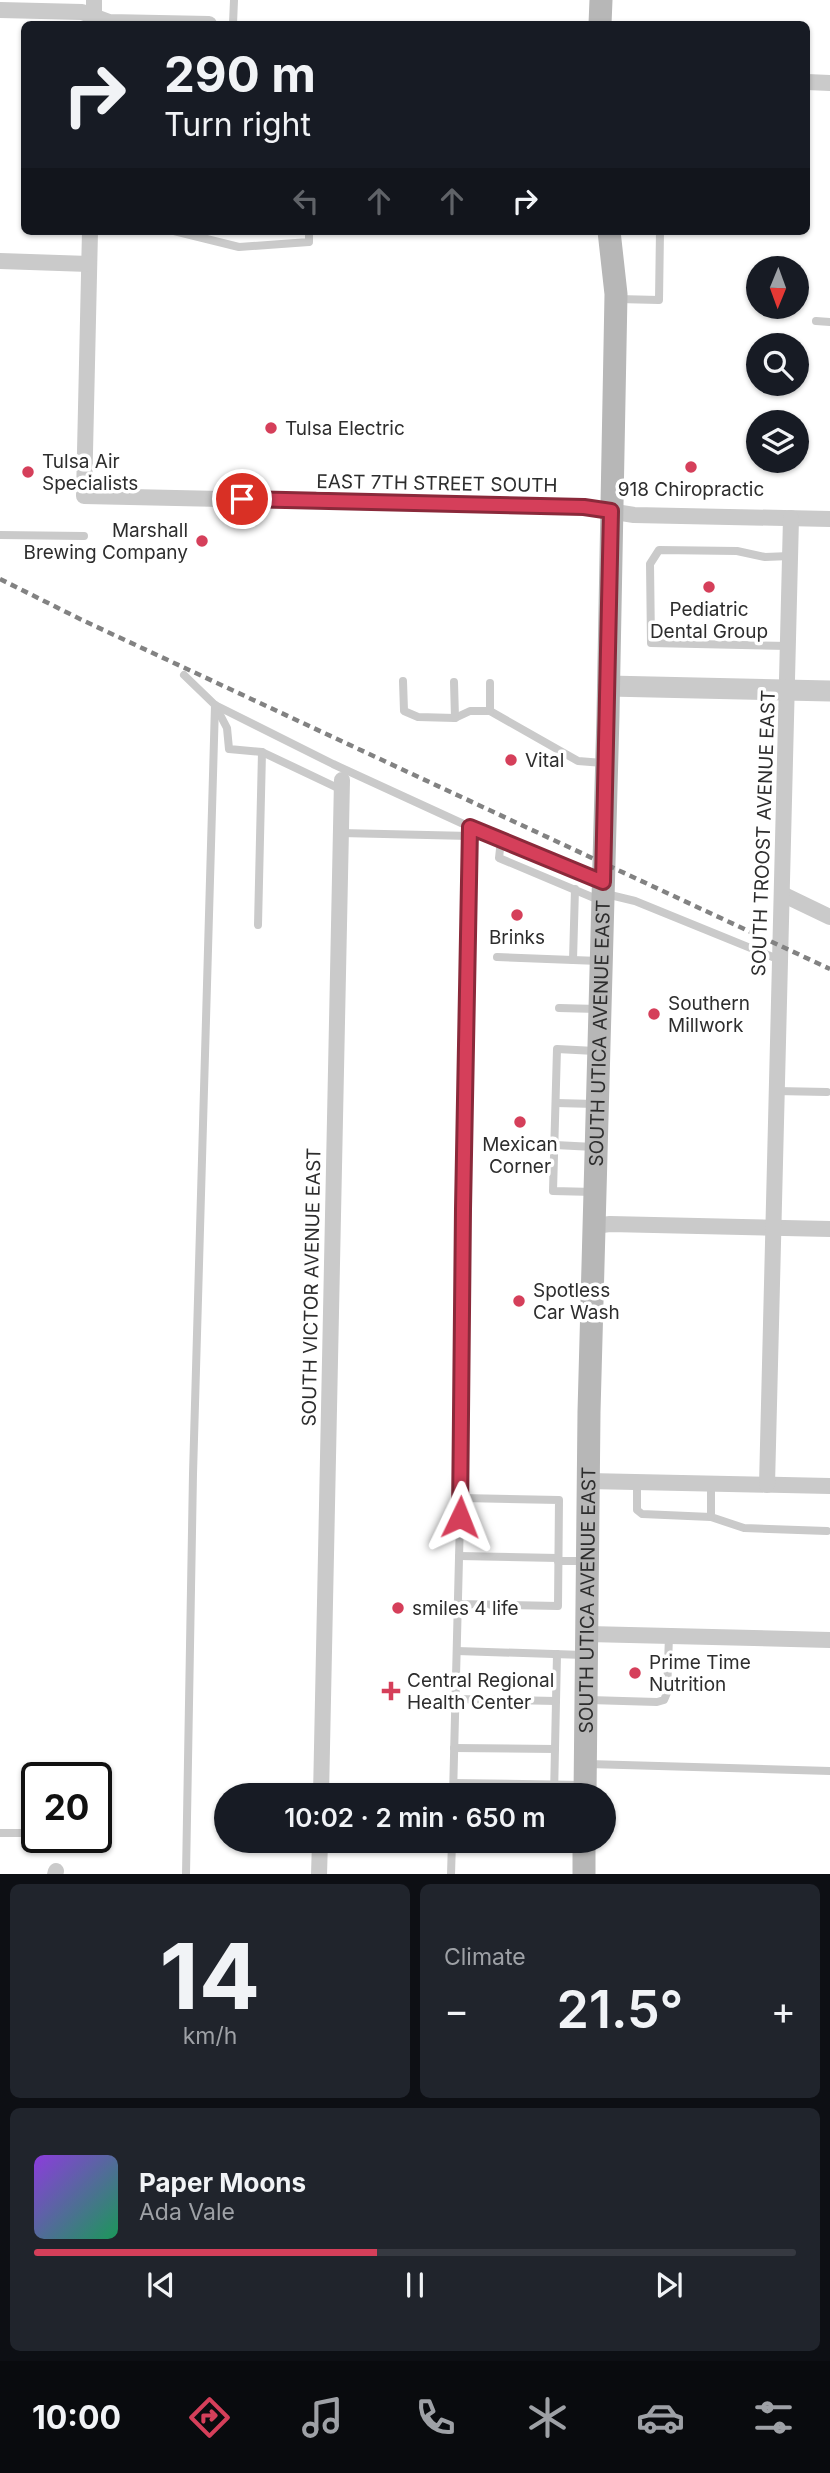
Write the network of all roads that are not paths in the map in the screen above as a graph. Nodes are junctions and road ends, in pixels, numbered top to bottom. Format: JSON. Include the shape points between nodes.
{"nodes":[{"id":1,"x":234,"y":0,"type":"edge"},
{"id":2,"x":601,"y":0,"type":"edge"},
{"id":3,"x":0,"y":10,"type":"edge"},
{"id":4,"x":94,"y":14,"type":"edge"},
{"id":5,"x":233,"y":21,"type":"edge"},
{"id":6,"x":600,"y":21,"type":"edge"},
{"id":7,"x":810,"y":82,"type":"edge"},
{"id":8,"x":830,"y":83,"type":"edge"},
{"id":9,"x":90,"y":235,"type":"edge"},
{"id":10,"x":190,"y":235,"type":"edge"},
{"id":11,"x":309,"y":235,"type":"edge"},
{"id":12,"x":609,"y":235,"type":"edge"},
{"id":13,"x":660,"y":235,"type":"edge"},
{"id":14,"x":0,"y":261,"type":"edge"},
{"id":15,"x":89,"y":264,"type":"junction"},
{"id":16,"x":615,"y":299,"type":"junction"},
{"id":17,"x":816,"y":321,"type":"dead end"},
{"id":18,"x":830,"y":322,"type":"edge"},
{"id":19,"x":611,"y":511,"type":"junction"},
{"id":20,"x":791,"y":518,"type":"junction"},
{"id":21,"x":830,"y":520,"type":"edge"},
{"id":22,"x":0,"y":536,"type":"edge"},
{"id":23,"x":84,"y":536,"type":"dead end"},
{"id":24,"x":790,"y":556,"type":"junction"},
{"id":25,"x":789,"y":646,"type":"junction"},
{"id":26,"x":184,"y":675,"type":"dead end"},
{"id":27,"x":403,"y":681,"type":"dead end"},
{"id":28,"x":454,"y":682,"type":"dead end"},
{"id":29,"x":490,"y":683,"type":"dead end"},
{"id":30,"x":608,"y":686,"type":"junction"},
{"id":31,"x":788,"y":689,"type":"junction"},
{"id":32,"x":830,"y":691,"type":"edge"},
{"id":33,"x":215,"y":705,"type":"junction"},
{"id":34,"x":490,"y":711,"type":"junction"},
{"id":35,"x":454,"y":718,"type":"junction"},
{"id":36,"x":262,"y":752,"type":"junction"},
{"id":37,"x":606,"y":763,"type":"junction"},
{"id":38,"x":342,"y":785,"type":"joint"},
{"id":39,"x":470,"y":832,"type":"junction"},
{"id":40,"x":341,"y":833,"type":"junction"},
{"id":41,"x":501,"y":840,"type":"junction"},
{"id":42,"x":575,"y":889,"type":"junction"},
{"id":43,"x":603,"y":892,"type":"junction"},
{"id":44,"x":782,"y":894,"type":"junction"},
{"id":45,"x":830,"y":917,"type":"edge"},
{"id":46,"x":258,"y":925,"type":"dead end"},
{"id":47,"x":498,"y":957,"type":"dead end"},
{"id":48,"x":573,"y":960,"type":"junction"},
{"id":49,"x":780,"y":960,"type":"junction"},
{"id":50,"x":601,"y":961,"type":"junction"},
{"id":51,"x":559,"y":1007,"type":"dead end"},
{"id":52,"x":599,"y":1009,"type":"junction"},
{"id":53,"x":598,"y":1051,"type":"junction"},
{"id":54,"x":776,"y":1091,"type":"junction"},
{"id":55,"x":827,"y":1092,"type":"dead end"},
{"id":56,"x":555,"y":1103,"type":"junction"},
{"id":57,"x":597,"y":1104,"type":"junction"},
{"id":58,"x":555,"y":1145,"type":"junction"},
{"id":59,"x":596,"y":1147,"type":"junction"},
{"id":60,"x":594,"y":1192,"type":"junction"},
{"id":61,"x":594,"y":1226,"type":"junction"},
{"id":62,"x":772,"y":1227,"type":"junction"},
{"id":63,"x":830,"y":1229,"type":"edge"},
{"id":64,"x":588,"y":1481,"type":"junction"},
{"id":65,"x":637,"y":1482,"type":"junction"},
{"id":66,"x":711,"y":1484,"type":"junction"},
{"id":67,"x":767,"y":1485,"type":"junction"},
{"id":68,"x":830,"y":1486,"type":"edge"},
{"id":69,"x":461,"y":1497,"type":"junction"},
{"id":70,"x":710,"y":1517,"type":"junction"},
{"id":71,"x":827,"y":1531,"type":"dead end"},
{"id":72,"x":459,"y":1556,"type":"junction"},
{"id":73,"x":558,"y":1559,"type":"junction"},
{"id":74,"x":588,"y":1561,"type":"junction"},
{"id":75,"x":458,"y":1604,"type":"junction"},
{"id":76,"x":669,"y":1636,"type":"junction"},
{"id":77,"x":830,"y":1640,"type":"edge"},
{"id":78,"x":588,"y":1644,"type":"junction"},
{"id":79,"x":457,"y":1651,"type":"junction"},
{"id":80,"x":557,"y":1654,"type":"junction"},
{"id":81,"x":456,"y":1699,"type":"junction"},
{"id":82,"x":586,"y":1700,"type":"junction"},
{"id":83,"x":556,"y":1701,"type":"junction"},
{"id":84,"x":454,"y":1748,"type":"junction"},
{"id":85,"x":555,"y":1749,"type":"junction"},
{"id":86,"x":830,"y":1771,"type":"edge"},
{"id":87,"x":585,"y":1782,"type":"edge"},
{"id":88,"x":321,"y":1783,"type":"edge"},
{"id":89,"x":454,"y":1783,"type":"edge"},
{"id":90,"x":555,"y":1783,"type":"edge"},
{"id":91,"x":0,"y":1833,"type":"edge"},
{"id":92,"x":21,"y":1833,"type":"edge"},
{"id":93,"x":320,"y":1853,"type":"edge"},
{"id":94,"x":452,"y":1853,"type":"edge"},
{"id":95,"x":584,"y":1853,"type":"edge"},
{"id":96,"x":186,"y":1874,"type":"edge"},
{"id":97,"x":319,"y":1874,"type":"edge"},
{"id":98,"x":451,"y":1874,"type":"edge"},
{"id":99,"x":584,"y":1874,"type":"edge"}],
"edges":[{"from":1,"to":5,"type":"lane"},
{"from":2,"to":6,"type":"main road"},
{"from":3,"to":4,"type":"street"},
{"from":7,"to":8,"type":"street"},
{"from":9,"to":15,"type":"street"},
{"from":10,"to":11,"type":"lane","via":[[239,247],[309,242]]},
{"from":12,"to":16,"type":"main road","name":"SOUTH UTICA AVENUE EAST"},
{"from":13,"to":16,"type":"lane","via":[[659,300]]},
{"from":14,"to":15,"type":"street"},
{"from":15,"to":19,"type":"street","name":"EAST 7TH STREET SOUTH","via":[[84,496]]},
{"from":16,"to":19,"type":"main road","name":"SOUTH UTICA AVENUE EAST"},
{"from":17,"to":18,"type":"lane"},
{"from":19,"to":20,"type":"street","name":"EAST 7TH STREET SOUTH"},
{"from":19,"to":30,"type":"main road","name":"SOUTH UTICA AVENUE EAST"},
{"from":20,"to":21,"type":"street","name":"EAST 7TH STREET SOUTH"},
{"from":20,"to":24,"type":"street","name":"SOUTH TROOST AVENUE EAST"},
{"from":22,"to":23,"type":"lane"},
{"from":24,"to":25,"type":"street","name":"SOUTH TROOST AVENUE EAST"},
{"from":24,"to":25,"type":"lane","via":[[659,550],[650,564],[651,643]]},
{"from":25,"to":31,"type":"street","name":"SOUTH TROOST AVENUE EAST"},
{"from":26,"to":33,"type":"lane"},
{"from":27,"to":35,"type":"lane","via":[[404,711],[418,717]]},
{"from":28,"to":35,"type":"lane"},
{"from":29,"to":34,"type":"lane"},
{"from":30,"to":31,"type":"street"},
{"from":30,"to":37,"type":"main road","name":"SOUTH UTICA AVENUE EAST"},
{"from":31,"to":32,"type":"street"},
{"from":31,"to":44,"type":"street","name":"SOUTH TROOST AVENUE EAST"},
{"from":33,"to":36,"type":"lane","via":[[226,728],[229,749]]},
{"from":33,"to":39,"type":"lane"},
{"from":33,"to":96,"type":"lane"},
{"from":34,"to":35,"type":"lane","via":[[470,711]]},
{"from":34,"to":37,"type":"lane","via":[[578,761]]},
{"from":36,"to":38,"type":"lane"},
{"from":36,"to":46,"type":"lane"},
{"from":37,"to":43,"type":"main road","name":"SOUTH UTICA AVENUE EAST"},
{"from":38,"to":40,"type":"street","name":"SOUTH VICTOR AVENUE EAST"},
{"from":39,"to":40,"type":"lane"},
{"from":39,"to":41,"type":"lane"},
{"from":39,"to":69,"type":"lane"},
{"from":40,"to":88,"type":"street","name":"SOUTH VICTOR AVENUE EAST"},
{"from":41,"to":42,"type":"lane","via":[[499,858]]},
{"from":41,"to":43,"type":"lane"},
{"from":42,"to":43,"type":"lane"},
{"from":42,"to":48,"type":"lane"},
{"from":43,"to":49,"type":"lane"},
{"from":43,"to":50,"type":"main road","name":"SOUTH UTICA AVENUE EAST"},
{"from":44,"to":45,"type":"street"},
{"from":44,"to":49,"type":"street","name":"SOUTH TROOST AVENUE EAST"},
{"from":47,"to":48,"type":"lane"},
{"from":48,"to":50,"type":"lane"},
{"from":49,"to":54,"type":"street","name":"SOUTH TROOST AVENUE EAST"},
{"from":50,"to":52,"type":"main road","name":"SOUTH UTICA AVENUE EAST"},
{"from":51,"to":52,"type":"lane"},
{"from":52,"to":53,"type":"main road","name":"SOUTH UTICA AVENUE EAST"},
{"from":53,"to":56,"type":"lane","via":[[557,1049]]},
{"from":53,"to":57,"type":"main road","name":"SOUTH UTICA AVENUE EAST"},
{"from":54,"to":55,"type":"lane"},
{"from":54,"to":62,"type":"street","name":"SOUTH TROOST AVENUE EAST"},
{"from":56,"to":57,"type":"lane"},
{"from":56,"to":58,"type":"lane"},
{"from":57,"to":59,"type":"main road","name":"SOUTH UTICA AVENUE EAST"},
{"from":58,"to":59,"type":"lane"},
{"from":58,"to":60,"type":"lane","via":[[553,1191]]},
{"from":59,"to":60,"type":"main road","name":"SOUTH UTICA AVENUE EAST"},
{"from":60,"to":61,"type":"main road","name":"SOUTH UTICA AVENUE EAST"},
{"from":61,"to":62,"type":"street"},
{"from":61,"to":64,"type":"main road","name":"SOUTH UTICA AVENUE EAST"},
{"from":62,"to":63,"type":"street"},
{"from":62,"to":67,"type":"street","name":"SOUTH TROOST AVENUE EAST"},
{"from":64,"to":65,"type":"street"},
{"from":64,"to":74,"type":"main road","name":"SOUTH UTICA AVENUE EAST"},
{"from":65,"to":66,"type":"street"},
{"from":65,"to":70,"type":"lane","via":[[637,1510],[642,1514]]},
{"from":66,"to":67,"type":"street"},
{"from":66,"to":70,"type":"lane"},
{"from":67,"to":68,"type":"street"},
{"from":69,"to":72,"type":"lane"},
{"from":69,"to":73,"type":"lane","via":[[559,1500]]},
{"from":70,"to":71,"type":"lane","via":[[744,1528]]},
{"from":72,"to":73,"type":"lane"},
{"from":72,"to":75,"type":"lane"},
{"from":73,"to":74,"type":"lane"},
{"from":73,"to":75,"type":"lane","via":[[558,1606]]},
{"from":74,"to":78,"type":"main road","name":"SOUTH UTICA AVENUE EAST"},
{"from":75,"to":79,"type":"lane"},
{"from":76,"to":77,"type":"street"},
{"from":76,"to":78,"type":"street"},
{"from":76,"to":82,"type":"lane","via":[[664,1700]]},
{"from":78,"to":80,"type":"lane"},
{"from":78,"to":82,"type":"main road","name":"SOUTH UTICA AVENUE EAST"},
{"from":79,"to":80,"type":"lane"},
{"from":79,"to":81,"type":"lane"},
{"from":80,"to":83,"type":"lane"},
{"from":81,"to":83,"type":"lane"},
{"from":81,"to":84,"type":"lane"},
{"from":82,"to":87,"type":"main road","name":"SOUTH UTICA AVENUE EAST"},
{"from":83,"to":85,"type":"lane"},
{"from":84,"to":85,"type":"lane"},
{"from":84,"to":89,"type":"lane"},
{"from":85,"to":90,"type":"lane"},
{"from":86,"to":87,"type":"lane"},
{"from":91,"to":92,"type":"lane"},
{"from":93,"to":97,"type":"street"},
{"from":94,"to":98,"type":"lane"},
{"from":95,"to":99,"type":"main road"}]}
